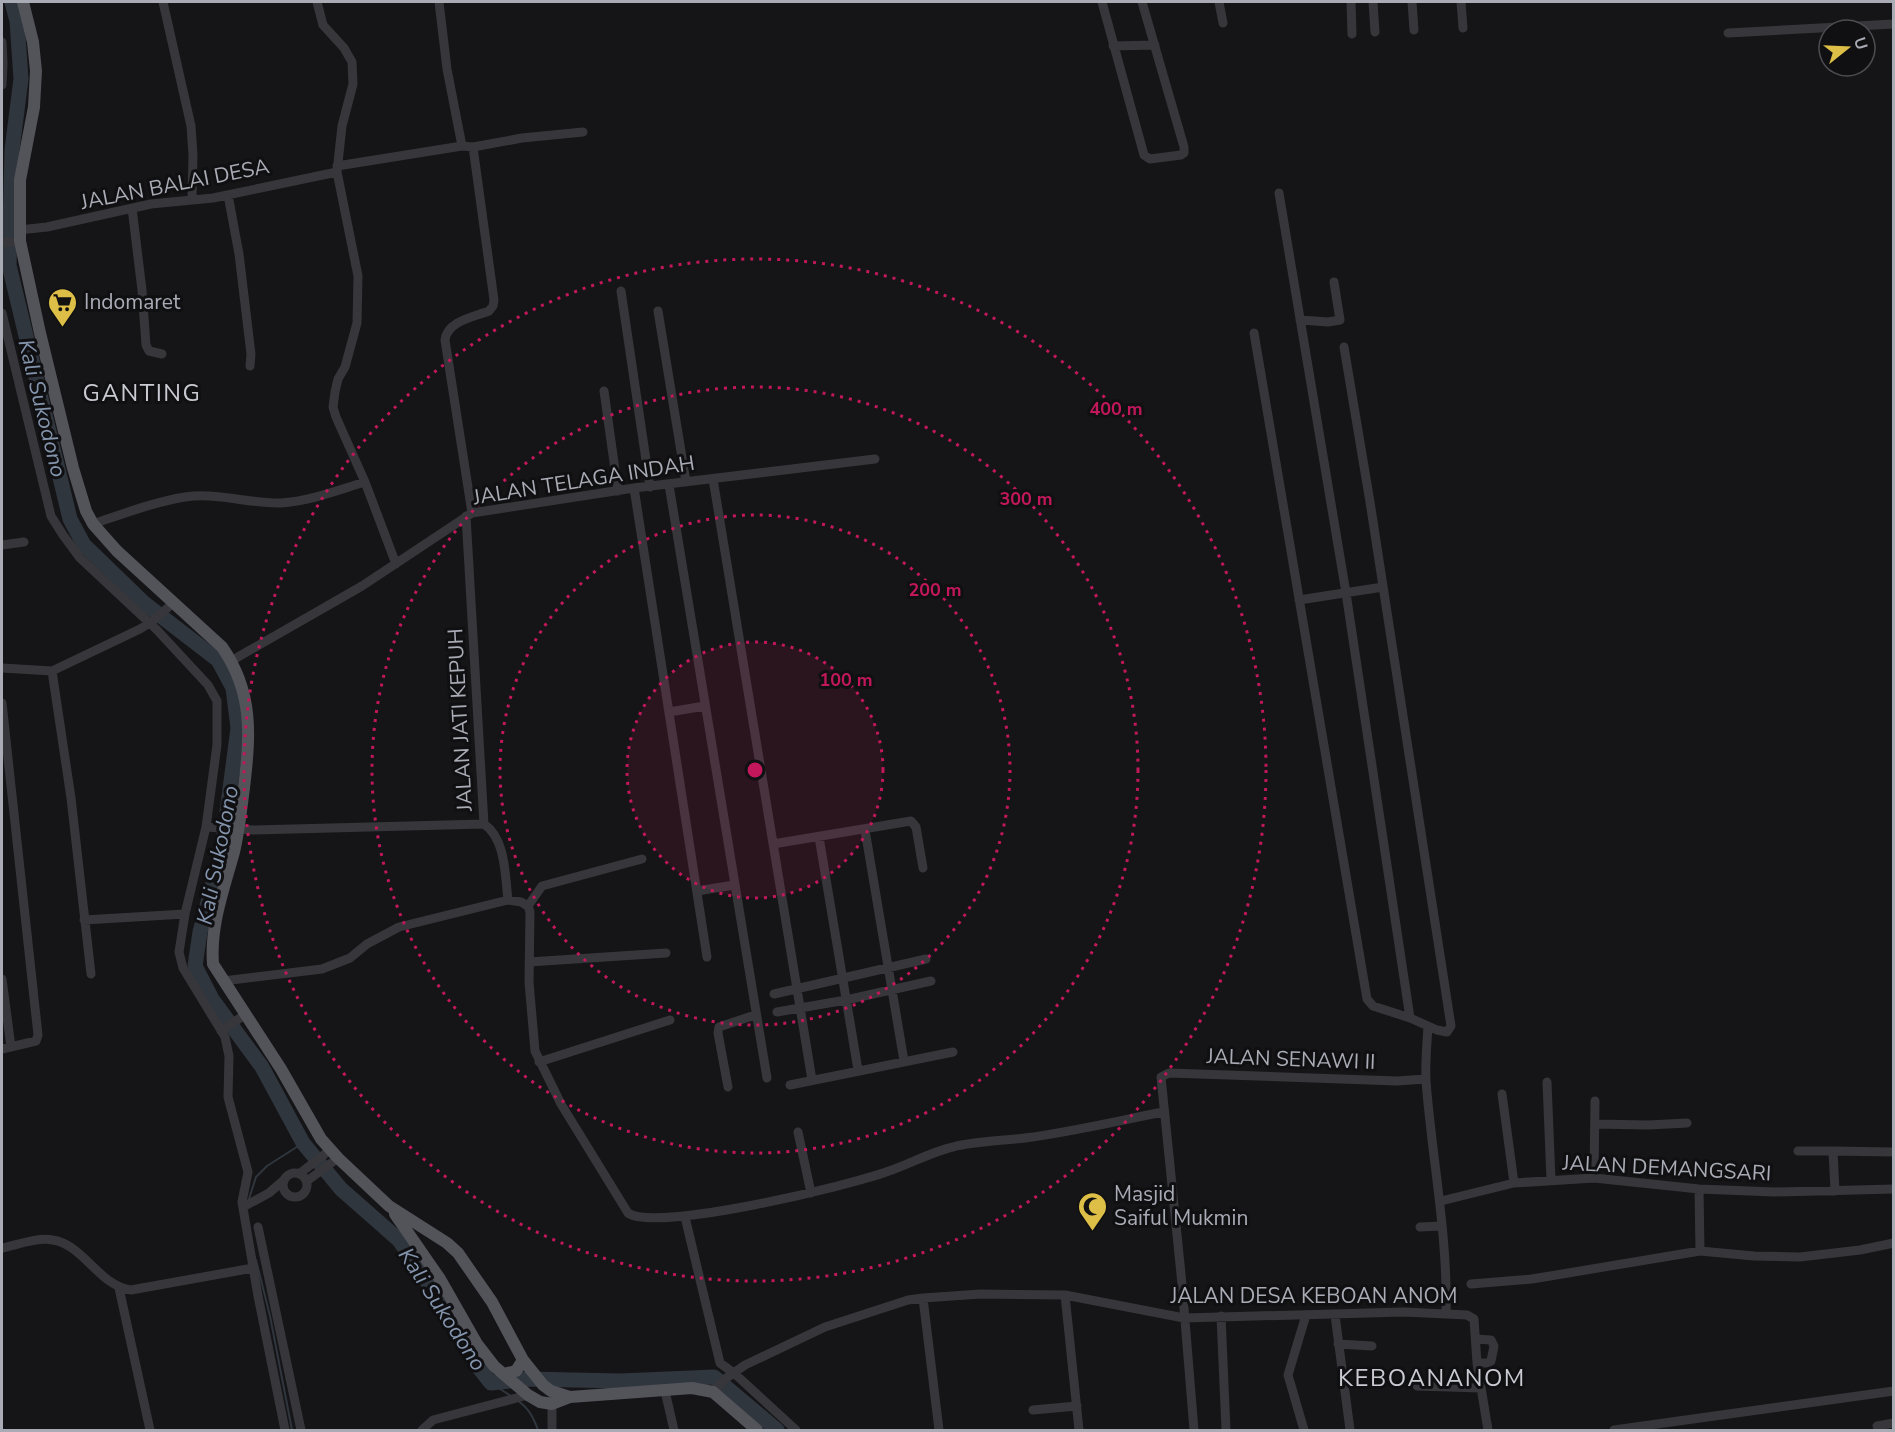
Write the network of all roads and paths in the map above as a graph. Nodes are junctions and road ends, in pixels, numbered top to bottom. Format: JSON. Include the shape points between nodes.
{"nodes":[{"id":1,"x":22,"y":2,"type":"edge"},
{"id":2,"x":163,"y":2,"type":"edge"},
{"id":3,"x":317,"y":2,"type":"edge"},
{"id":4,"x":439,"y":2,"type":"edge"},
{"id":5,"x":1102,"y":2,"type":"edge"},
{"id":6,"x":1142,"y":2,"type":"edge"},
{"id":7,"x":1219,"y":2,"type":"edge"},
{"id":8,"x":1351,"y":2,"type":"edge"},
{"id":9,"x":1373,"y":2,"type":"edge"},
{"id":10,"x":1412,"y":2,"type":"edge"},
{"id":11,"x":1461,"y":2,"type":"edge"},
{"id":12,"x":1223,"y":23,"type":"dead end"},
{"id":13,"x":1893,"y":24,"type":"edge"},
{"id":14,"x":1463,"y":28,"type":"dead end"},
{"id":15,"x":1414,"y":30,"type":"dead end"},
{"id":16,"x":1375,"y":32,"type":"dead end"},
{"id":17,"x":1728,"y":33,"type":"dead end"},
{"id":18,"x":1352,"y":34,"type":"dead end"},
{"id":19,"x":2,"y":42,"type":"edge"},
{"id":20,"x":1155,"y":45,"type":"junction"},
{"id":21,"x":1113,"y":46,"type":"junction"},
{"id":22,"x":2,"y":85,"type":"edge"},
{"id":23,"x":583,"y":132,"type":"dead end"},
{"id":24,"x":462,"y":146,"type":"junction"},
{"id":25,"x":473,"y":147,"type":"junction"},
{"id":26,"x":337,"y":169,"type":"junction"},
{"id":27,"x":1279,"y":193,"type":"dead end"},
{"id":28,"x":228,"y":195,"type":"junction"},
{"id":29,"x":192,"y":200,"type":"junction"},
{"id":30,"x":132,"y":208,"type":"junction"},
{"id":31,"x":19,"y":238,"type":"junction"},
{"id":32,"x":2,"y":243,"type":"edge"},
{"id":33,"x":1334,"y":282,"type":"dead end"},
{"id":34,"x":621,"y":291,"type":"dead end"},
{"id":35,"x":658,"y":311,"type":"dead end"},
{"id":36,"x":2,"y":313,"type":"edge"},
{"id":37,"x":1300,"y":324,"type":"junction"},
{"id":38,"x":1254,"y":333,"type":"dead end"},
{"id":39,"x":1344,"y":347,"type":"dead end"},
{"id":40,"x":162,"y":354,"type":"dead end"},
{"id":41,"x":250,"y":366,"type":"dead end"},
{"id":42,"x":604,"y":391,"type":"dead end"},
{"id":43,"x":875,"y":459,"type":"dead end"},
{"id":44,"x":713,"y":479,"type":"junction"},
{"id":45,"x":365,"y":482,"type":"junction"},
{"id":46,"x":686,"y":482,"type":"junction"},
{"id":47,"x":669,"y":484,"type":"junction"},
{"id":48,"x":650,"y":486,"type":"junction"},
{"id":49,"x":618,"y":487,"type":"junction"},
{"id":50,"x":634,"y":488,"type":"junction"},
{"id":51,"x":469,"y":514,"type":"junction"},
{"id":52,"x":93,"y":524,"type":"junction"},
{"id":53,"x":24,"y":542,"type":"dead end"},
{"id":54,"x":2,"y":545,"type":"edge"},
{"id":55,"x":396,"y":564,"type":"junction"},
{"id":56,"x":1383,"y":586,"type":"junction"},
{"id":57,"x":1346,"y":593,"type":"junction"},
{"id":58,"x":1299,"y":600,"type":"junction"},
{"id":59,"x":171,"y":604,"type":"junction"},
{"id":60,"x":151,"y":622,"type":"junction"},
{"id":61,"x":231,"y":661,"type":"junction"},
{"id":62,"x":2,"y":668,"type":"edge"},
{"id":63,"x":52,"y":671,"type":"junction"},
{"id":64,"x":2,"y":703,"type":"edge"},
{"id":65,"x":705,"y":706,"type":"junction"},
{"id":66,"x":669,"y":712,"type":"junction"},
{"id":67,"x":484,"y":824,"type":"junction"},
{"id":68,"x":209,"y":827,"type":"junction"},
{"id":69,"x":236,"y":830,"type":"junction"},
{"id":70,"x":865,"y":830,"type":"junction"},
{"id":71,"x":819,"y":837,"type":"junction"},
{"id":72,"x":773,"y":844,"type":"junction"},
{"id":73,"x":642,"y":860,"type":"dead end"},
{"id":74,"x":923,"y":868,"type":"dead end"},
{"id":75,"x":734,"y":885,"type":"junction"},
{"id":76,"x":697,"y":891,"type":"junction"},
{"id":77,"x":508,"y":900,"type":"junction"},
{"id":78,"x":528,"y":906,"type":"junction"},
{"id":79,"x":185,"y":914,"type":"junction"},
{"id":80,"x":84,"y":920,"type":"junction"},
{"id":81,"x":666,"y":954,"type":"dead end"},
{"id":82,"x":707,"y":957,"type":"dead end"},
{"id":83,"x":926,"y":959,"type":"dead end"},
{"id":84,"x":530,"y":962,"type":"junction"},
{"id":85,"x":888,"y":967,"type":"junction"},
{"id":86,"x":91,"y":974,"type":"dead end"},
{"id":87,"x":842,"y":978,"type":"junction"},
{"id":88,"x":2,"y":979,"type":"edge"},
{"id":89,"x":223,"y":981,"type":"junction"},
{"id":90,"x":931,"y":981,"type":"dead end"},
{"id":91,"x":797,"y":988,"type":"junction"},
{"id":92,"x":891,"y":989,"type":"junction"},
{"id":93,"x":774,"y":994,"type":"dead end"},
{"id":94,"x":846,"y":1000,"type":"junction"},
{"id":95,"x":800,"y":1009,"type":"junction"},
{"id":96,"x":777,"y":1012,"type":"dead end"},
{"id":97,"x":755,"y":1015,"type":"junction"},
{"id":98,"x":244,"y":1016,"type":"junction"},
{"id":99,"x":1410,"y":1018,"type":"junction"},
{"id":100,"x":670,"y":1020,"type":"dead end"},
{"id":101,"x":1428,"y":1026,"type":"junction"},
{"id":102,"x":224,"y":1029,"type":"junction"},
{"id":103,"x":6,"y":1048,"type":"edge"},
{"id":104,"x":953,"y":1052,"type":"dead end"},
{"id":105,"x":539,"y":1062,"type":"junction"},
{"id":106,"x":904,"y":1062,"type":"junction"},
{"id":107,"x":858,"y":1070,"type":"junction"},
{"id":108,"x":767,"y":1078,"type":"dead end"},
{"id":109,"x":1426,"y":1079,"type":"junction"},
{"id":110,"x":812,"y":1080,"type":"junction"},
{"id":111,"x":1547,"y":1082,"type":"dead end"},
{"id":112,"x":790,"y":1085,"type":"dead end"},
{"id":113,"x":728,"y":1087,"type":"dead end"},
{"id":114,"x":1502,"y":1094,"type":"dead end"},
{"id":115,"x":1595,"y":1101,"type":"dead end"},
{"id":116,"x":1163,"y":1112,"type":"junction"},
{"id":117,"x":1687,"y":1123,"type":"dead end"},
{"id":118,"x":1595,"y":1124,"type":"junction"},
{"id":119,"x":798,"y":1132,"type":"dead end"},
{"id":120,"x":1798,"y":1150,"type":"dead end"},
{"id":121,"x":1833,"y":1151,"type":"junction"},
{"id":122,"x":1893,"y":1152,"type":"edge"},
{"id":123,"x":332,"y":1156,"type":"junction"},
{"id":124,"x":299,"y":1174,"type":"junction"},
{"id":125,"x":1594,"y":1178,"type":"junction"},
{"id":126,"x":284,"y":1180,"type":"junction"},
{"id":127,"x":1551,"y":1180,"type":"junction"},
{"id":128,"x":307,"y":1182,"type":"junction"},
{"id":129,"x":1514,"y":1183,"type":"junction"},
{"id":130,"x":1700,"y":1189,"type":"junction"},
{"id":131,"x":1893,"y":1189,"type":"edge"},
{"id":132,"x":1835,"y":1191,"type":"junction"},
{"id":133,"x":269,"y":1193,"type":"junction"},
{"id":134,"x":811,"y":1193,"type":"junction"},
{"id":135,"x":288,"y":1194,"type":"junction"},
{"id":136,"x":1441,"y":1201,"type":"junction"},
{"id":137,"x":244,"y":1206,"type":"junction"},
{"id":138,"x":389,"y":1206,"type":"junction"},
{"id":139,"x":685,"y":1217,"type":"junction"},
{"id":140,"x":1442,"y":1226,"type":"junction"},
{"id":141,"x":1420,"y":1227,"type":"dead end"},
{"id":142,"x":429,"y":1232,"type":"junction"},
{"id":143,"x":254,"y":1235,"type":"junction"},
{"id":144,"x":415,"y":1242,"type":"junction"},
{"id":145,"x":1893,"y":1243,"type":"edge"},
{"id":146,"x":2,"y":1248,"type":"edge"},
{"id":147,"x":1700,"y":1251,"type":"junction"},
{"id":148,"x":253,"y":1268,"type":"junction"},
{"id":149,"x":1471,"y":1284,"type":"dead end"},
{"id":150,"x":119,"y":1288,"type":"junction"},
{"id":151,"x":1065,"y":1295,"type":"junction"},
{"id":152,"x":923,"y":1298,"type":"junction"},
{"id":153,"x":1446,"y":1313,"type":"junction"},
{"id":154,"x":1306,"y":1315,"type":"junction"},
{"id":155,"x":1335,"y":1315,"type":"junction"},
{"id":156,"x":1221,"y":1316,"type":"junction"},
{"id":157,"x":1184,"y":1318,"type":"junction"},
{"id":158,"x":1476,"y":1340,"type":"junction"},
{"id":159,"x":1338,"y":1344,"type":"junction"},
{"id":160,"x":1372,"y":1346,"type":"dead end"},
{"id":161,"x":525,"y":1362,"type":"junction"},
{"id":162,"x":1477,"y":1363,"type":"junction"},
{"id":163,"x":735,"y":1374,"type":"junction"},
{"id":164,"x":506,"y":1377,"type":"junction"},
{"id":165,"x":1417,"y":1386,"type":"dead end"},
{"id":166,"x":1481,"y":1388,"type":"junction"},
{"id":167,"x":715,"y":1390,"type":"junction"},
{"id":168,"x":665,"y":1391,"type":"junction"},
{"id":169,"x":1893,"y":1391,"type":"edge"},
{"id":170,"x":549,"y":1393,"type":"junction"},
{"id":171,"x":520,"y":1395,"type":"junction"},
{"id":172,"x":1077,"y":1406,"type":"junction"},
{"id":173,"x":1033,"y":1410,"type":"dead end"},
{"id":174,"x":1893,"y":1423,"type":"edge"},
{"id":175,"x":1877,"y":1426,"type":"dead end"},
{"id":176,"x":150,"y":1431,"type":"edge"},
{"id":177,"x":285,"y":1431,"type":"edge"},
{"id":178,"x":301,"y":1431,"type":"edge"},
{"id":179,"x":422,"y":1431,"type":"edge"},
{"id":180,"x":552,"y":1431,"type":"edge"},
{"id":181,"x":674,"y":1431,"type":"edge"},
{"id":182,"x":757,"y":1431,"type":"edge"},
{"id":183,"x":796,"y":1431,"type":"edge"},
{"id":184,"x":939,"y":1431,"type":"edge"},
{"id":185,"x":1079,"y":1431,"type":"edge"},
{"id":186,"x":1194,"y":1431,"type":"edge"},
{"id":187,"x":1226,"y":1431,"type":"edge"},
{"id":188,"x":1304,"y":1431,"type":"edge"},
{"id":189,"x":1350,"y":1431,"type":"edge"},
{"id":190,"x":1488,"y":1431,"type":"edge"},
{"id":191,"x":1614,"y":1431,"type":"edge"}],
"edges":[{"from":1,"to":31,"type":"main road","via":[[36,71],[34,107],[20,180]]},
{"from":2,"to":29,"type":"street","via":[[191,126]]},
{"from":3,"to":26,"type":"street","via":[[323,25],[352,62],[353,84],[342,126]]},
{"from":4,"to":24,"type":"street"},
{"from":5,"to":21,"type":"street"},
{"from":6,"to":20,"type":"street"},
{"from":7,"to":12,"type":"street"},
{"from":8,"to":18,"type":"street"},
{"from":9,"to":16,"type":"street"},
{"from":10,"to":15,"type":"street"},
{"from":11,"to":14,"type":"street"},
{"from":13,"to":17,"type":"street"},
{"from":19,"to":22,"type":"street"},
{"from":20,"to":21,"type":"street"},
{"from":20,"to":21,"type":"street","via":[[1185,151],[1181,155],[1150,159],[1144,155]]},
{"from":23,"to":25,"type":"street","name":"JALAN BALAI DESA"},
{"from":24,"to":25,"type":"street","name":"JALAN BALAI DESA"},
{"from":24,"to":26,"type":"street","name":"JALAN BALAI DESA"},
{"from":25,"to":51,"type":"street","name":"JALAN JATI KEPUH","via":[[494,300],[489,311],[451,326],[445,336]]},
{"from":26,"to":28,"type":"street","name":"JALAN BALAI DESA"},
{"from":26,"to":45,"type":"street","via":[[358,276],[358,297],[352,346],[338,379],[333,406]]},
{"from":27,"to":37,"type":"street"},
{"from":28,"to":29,"type":"street","name":"JALAN BALAI DESA"},
{"from":28,"to":41,"type":"street","via":[[239,254]]},
{"from":29,"to":30,"type":"street","name":"JALAN BALAI DESA"},
{"from":30,"to":31,"type":"street","name":"JALAN BALAI DESA","via":[[47,227]]},
{"from":30,"to":40,"type":"street","via":[[146,345],[149,351]]},
{"from":31,"to":32,"type":"street","name":"JALAN BALAI DESA"},
{"from":31,"to":52,"type":"main road","via":[[73,468]]},
{"from":33,"to":37,"type":"street","via":[[1340,320]]},
{"from":34,"to":48,"type":"street"},
{"from":35,"to":46,"type":"street"},
{"from":36,"to":60,"type":"street","via":[[51,516],[80,558]]},
{"from":37,"to":57,"type":"street"},
{"from":38,"to":58,"type":"street"},
{"from":39,"to":56,"type":"street"},
{"from":42,"to":49,"type":"street"},
{"from":43,"to":44,"type":"street","name":"JALAN TELAGA INDAH"},
{"from":44,"to":46,"type":"street","name":"JALAN TELAGA INDAH"},
{"from":44,"to":72,"type":"street"},
{"from":45,"to":52,"type":"street","via":[[280,503],[186,497]]},
{"from":45,"to":55,"type":"street"},
{"from":46,"to":47,"type":"street","name":"JALAN TELAGA INDAH"},
{"from":47,"to":48,"type":"street","name":"JALAN TELAGA INDAH"},
{"from":47,"to":65,"type":"street"},
{"from":48,"to":50,"type":"street","name":"JALAN TELAGA INDAH"},
{"from":49,"to":50,"type":"street","name":"JALAN TELAGA INDAH"},
{"from":49,"to":51,"type":"street","name":"JALAN TELAGA INDAH"},
{"from":50,"to":66,"type":"street"},
{"from":51,"to":55,"type":"street","name":"JALAN TELAGA INDAH"},
{"from":51,"to":67,"type":"street","name":"JALAN JATI KEPUH"},
{"from":52,"to":59,"type":"main road"},
{"from":53,"to":54,"type":"street"},
{"from":55,"to":61,"type":"street","name":"JALAN TELAGA INDAH"},
{"from":56,"to":57,"type":"street"},
{"from":56,"to":101,"type":"street","via":[[1451,1026],[1442,1032]]},
{"from":57,"to":58,"type":"street"},
{"from":57,"to":99,"type":"street"},
{"from":58,"to":99,"type":"street","via":[[1367,999],[1373,1006]]},
{"from":59,"to":60,"type":"street"},
{"from":59,"to":61,"type":"main road","via":[[222,647]]},
{"from":60,"to":63,"type":"street"},
{"from":60,"to":68,"type":"street","via":[[208,685],[217,701]]},
{"from":61,"to":69,"type":"main road","via":[[249,723]]},
{"from":62,"to":63,"type":"street"},
{"from":63,"to":80,"type":"street"},
{"from":64,"to":103,"type":"street","via":[[38,1035],[36,1041]]},
{"from":65,"to":66,"type":"street"},
{"from":65,"to":75,"type":"street"},
{"from":66,"to":76,"type":"street"},
{"from":67,"to":69,"type":"street","name":"JALAN JATI KEPUH"},
{"from":67,"to":77,"type":"street","via":[[491,828],[501,850]]},
{"from":68,"to":69,"type":"street","name":"JALAN JATI KEPUH"},
{"from":68,"to":79,"type":"street"},
{"from":69,"to":89,"type":"main road","via":[[214,922],[213,964]]},
{"from":70,"to":71,"type":"street"},
{"from":70,"to":74,"type":"street","via":[[913,821]]},
{"from":70,"to":85,"type":"street"},
{"from":71,"to":72,"type":"street"},
{"from":71,"to":87,"type":"street"},
{"from":72,"to":91,"type":"street"},
{"from":73,"to":78,"type":"street","via":[[542,886]]},
{"from":75,"to":76,"type":"street"},
{"from":75,"to":97,"type":"street"},
{"from":76,"to":82,"type":"street"},
{"from":77,"to":78,"type":"street"},
{"from":77,"to":89,"type":"street","via":[[399,927],[350,958],[322,969]]},
{"from":78,"to":84,"type":"street"},
{"from":79,"to":80,"type":"street"},
{"from":79,"to":102,"type":"street","via":[[180,960]]},
{"from":80,"to":86,"type":"street"},
{"from":81,"to":84,"type":"street"},
{"from":83,"to":85,"type":"street"},
{"from":84,"to":105,"type":"street"},
{"from":85,"to":87,"type":"street"},
{"from":85,"to":92,"type":"street"},
{"from":87,"to":91,"type":"street"},
{"from":87,"to":94,"type":"street"},
{"from":88,"to":103,"type":"street"},
{"from":89,"to":98,"type":"main road"},
{"from":90,"to":92,"type":"street"},
{"from":91,"to":93,"type":"street"},
{"from":91,"to":95,"type":"street"},
{"from":92,"to":94,"type":"street"},
{"from":92,"to":106,"type":"street"},
{"from":94,"to":95,"type":"street"},
{"from":94,"to":107,"type":"street"},
{"from":95,"to":96,"type":"street"},
{"from":95,"to":110,"type":"street"},
{"from":97,"to":108,"type":"street"},
{"from":97,"to":113,"type":"street","via":[[719,1027]]},
{"from":98,"to":102,"type":"street"},
{"from":98,"to":123,"type":"main road","via":[[281,1069]]},
{"from":99,"to":101,"type":"street"},
{"from":100,"to":105,"type":"street"},
{"from":101,"to":109,"type":"street"},
{"from":102,"to":137,"type":"street","via":[[229,1056],[228,1097],[248,1172],[242,1197]]},
{"from":104,"to":106,"type":"street"},
{"from":105,"to":139,"type":"street","via":[[628,1213],[641,1218]]},
{"from":106,"to":107,"type":"street"},
{"from":107,"to":110,"type":"street"},
{"from":109,"to":116,"type":"street","name":"JALAN SENAWI II","via":[[1169,1073],[1160,1082]]},
{"from":109,"to":136,"type":"street"},
{"from":110,"to":112,"type":"street"},
{"from":111,"to":127,"type":"street"},
{"from":114,"to":129,"type":"street"},
{"from":115,"to":118,"type":"street"},
{"from":116,"to":134,"type":"street","via":[[1027,1138],[951,1147],[889,1172]]},
{"from":116,"to":157,"type":"street"},
{"from":117,"to":118,"type":"street"},
{"from":118,"to":125,"type":"street"},
{"from":119,"to":134,"type":"street"},
{"from":120,"to":121,"type":"street"},
{"from":121,"to":122,"type":"street"},
{"from":121,"to":132,"type":"street"},
{"from":123,"to":124,"type":"street"},
{"from":123,"to":128,"type":"street"},
{"from":123,"to":138,"type":"main road"},
{"from":124,"to":126,"type":"street"},
{"from":124,"to":128,"type":"street"},
{"from":125,"to":127,"type":"street","name":"JALAN DEMANGSARI"},
{"from":125,"to":130,"type":"street","name":"JALAN DEMANGSARI"},
{"from":126,"to":133,"type":"street"},
{"from":126,"to":135,"type":"street"},
{"from":127,"to":129,"type":"street","name":"JALAN DEMANGSARI"},
{"from":128,"to":135,"type":"street","via":[[302,1194]]},
{"from":129,"to":136,"type":"street","name":"JALAN DEMANGSARI"},
{"from":130,"to":132,"type":"street","name":"JALAN DEMANGSARI"},
{"from":130,"to":147,"type":"street"},
{"from":131,"to":132,"type":"street","name":"JALAN DEMANGSARI"},
{"from":133,"to":135,"type":"street"},
{"from":133,"to":137,"type":"street"},
{"from":134,"to":139,"type":"street"},
{"from":136,"to":140,"type":"street"},
{"from":137,"to":143,"type":"street"},
{"from":138,"to":142,"type":"main road"},
{"from":138,"to":144,"type":"main road"},
{"from":139,"to":163,"type":"street","via":[[720,1363]]},
{"from":140,"to":141,"type":"street"},
{"from":140,"to":153,"type":"street"},
{"from":142,"to":144,"type":"main road"},
{"from":142,"to":161,"type":"main road","via":[[458,1253],[473,1273]]},
{"from":143,"to":148,"type":"street"},
{"from":143,"to":178,"type":"street"},
{"from":144,"to":164,"type":"main road","via":[[477,1344]]},
{"from":145,"to":147,"type":"street","via":[[1800,1257]]},
{"from":146,"to":150,"type":"street","via":[[51,1239],[66,1245]]},
{"from":147,"to":149,"type":"street","via":[[1524,1280]]},
{"from":148,"to":150,"type":"street","via":[[131,1290]]},
{"from":148,"to":177,"type":"street"},
{"from":150,"to":176,"type":"street"},
{"from":151,"to":152,"type":"street","name":"JALAN DESA KEBOAN ANOM","via":[[981,1293]]},
{"from":151,"to":157,"type":"street","name":"JALAN DESA KEBOAN ANOM"},
{"from":151,"to":172,"type":"street"},
{"from":152,"to":163,"type":"street","name":"JALAN DESA KEBOAN ANOM","via":[[825,1327],[745,1365]]},
{"from":152,"to":184,"type":"street"},
{"from":153,"to":155,"type":"street","name":"JALAN DESA KEBOAN ANOM"},
{"from":153,"to":158,"type":"street","name":"JALAN DESA KEBOAN ANOM","via":[[1471,1316]]},
{"from":154,"to":155,"type":"street","name":"JALAN DESA KEBOAN ANOM"},
{"from":154,"to":156,"type":"street","name":"JALAN DESA KEBOAN ANOM"},
{"from":154,"to":188,"type":"street","via":[[1288,1376]]},
{"from":155,"to":159,"type":"street"},
{"from":156,"to":157,"type":"street","name":"JALAN DESA KEBOAN ANOM"},
{"from":156,"to":187,"type":"street"},
{"from":157,"to":186,"type":"street"},
{"from":158,"to":162,"type":"street"},
{"from":158,"to":162,"type":"street","via":[[1491,1340],[1494,1346],[1491,1360]]},
{"from":159,"to":160,"type":"street"},
{"from":159,"to":189,"type":"street"},
{"from":161,"to":164,"type":"main road"},
{"from":161,"to":170,"type":"main road"},
{"from":162,"to":166,"type":"street"},
{"from":163,"to":167,"type":"street","name":"JALAN DESA KEBOAN ANOM"},
{"from":163,"to":183,"type":"street"},
{"from":164,"to":171,"type":"main road"},
{"from":165,"to":166,"type":"street"},
{"from":166,"to":190,"type":"street"},
{"from":167,"to":168,"type":"main road"},
{"from":167,"to":182,"type":"main road"},
{"from":168,"to":170,"type":"main road","via":[[570,1397]]},
{"from":168,"to":181,"type":"street"},
{"from":169,"to":191,"type":"street"},
{"from":170,"to":171,"type":"main road","via":[[540,1402]]},
{"from":170,"to":180,"type":"street"},
{"from":171,"to":179,"type":"street","via":[[433,1420]]},
{"from":172,"to":173,"type":"street"},
{"from":172,"to":185,"type":"street"},
{"from":174,"to":175,"type":"street"}]}
